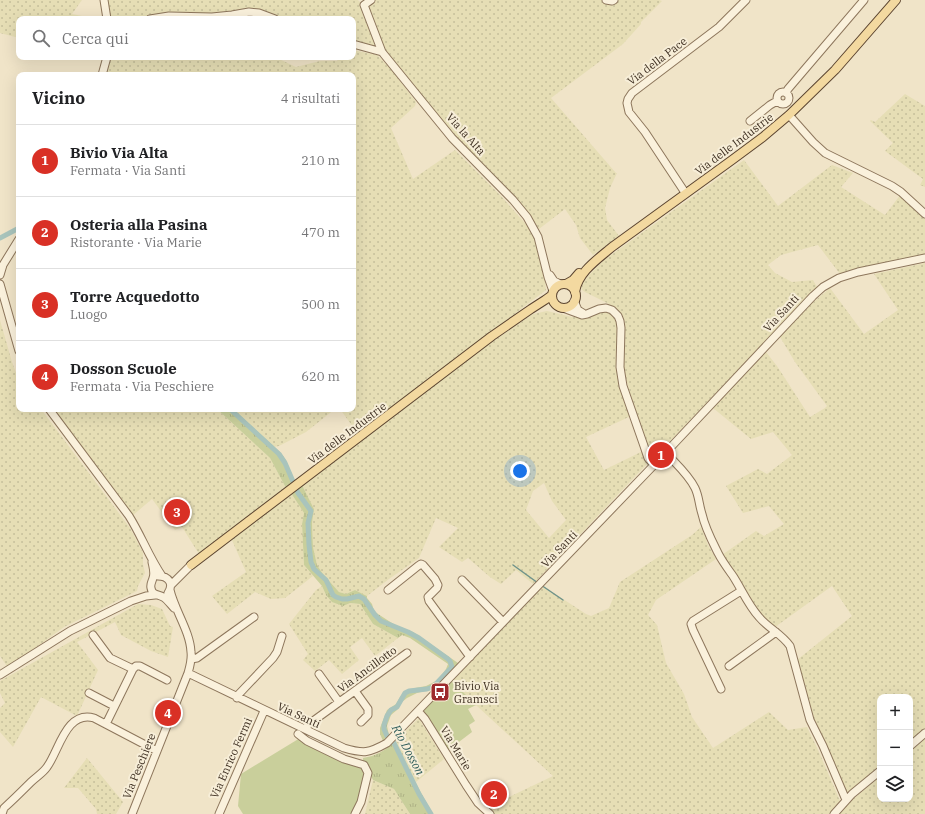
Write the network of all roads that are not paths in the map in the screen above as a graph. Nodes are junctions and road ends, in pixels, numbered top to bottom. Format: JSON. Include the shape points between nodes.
{"nodes":[{"id":1,"x":104,"y":0,"type":"edge"},
{"id":2,"x":371,"y":0,"type":"edge"},
{"id":3,"x":606,"y":0,"type":"edge"},
{"id":4,"x":614,"y":0,"type":"edge"},
{"id":5,"x":746,"y":0,"type":"edge"},
{"id":6,"x":864,"y":0,"type":"edge"},
{"id":7,"x":891,"y":0,"type":"edge"},
{"id":8,"x":896,"y":0,"type":"edge"},
{"id":9,"x":363,"y":2,"type":"edge"},
{"id":10,"x":107,"y":16,"type":"edge"},
{"id":11,"x":222,"y":16,"type":"edge"},
{"id":12,"x":266,"y":16,"type":"edge"},
{"id":13,"x":356,"y":45,"type":"edge"},
{"id":14,"x":382,"y":52,"type":"junction"},
{"id":15,"x":106,"y":60,"type":"edge"},
{"id":16,"x":103,"y":72,"type":"edge"},
{"id":17,"x":789,"y":115,"type":"junction"},
{"id":18,"x":750,"y":121,"type":"dead end"},
{"id":19,"x":684,"y":191,"type":"junction"},
{"id":20,"x":925,"y":214,"type":"edge"},
{"id":21,"x":16,"y":243,"type":"edge"},
{"id":22,"x":544,"y":258,"type":"junction"},
{"id":23,"x":925,"y":258,"type":"edge"},
{"id":24,"x":4,"y":259,"type":"edge"},
{"id":25,"x":0,"y":275,"type":"edge"},
{"id":26,"x":0,"y":284,"type":"edge"},
{"id":27,"x":563,"y":284,"type":"junction"},
{"id":28,"x":575,"y":292,"type":"junction"},
{"id":29,"x":553,"y":293,"type":"junction"},
{"id":30,"x":574,"y":301,"type":"junction"},
{"id":31,"x":560,"y":306,"type":"junction"},
{"id":32,"x":585,"y":314,"type":"junction"},
{"id":33,"x":516,"y":318,"type":"junction"},
{"id":34,"x":16,"y":340,"type":"edge"},
{"id":35,"x":51,"y":412,"type":"edge"},
{"id":36,"x":666,"y":453,"type":"junction"},
{"id":37,"x":654,"y":465,"type":"junction"},
{"id":38,"x":150,"y":556,"type":"junction"},
{"id":39,"x":191,"y":565,"type":"junction"},
{"id":40,"x":164,"y":576,"type":"junction"},
{"id":41,"x":462,"y":580,"type":"dead end"},
{"id":42,"x":152,"y":581,"type":"junction"},
{"id":43,"x":170,"y":587,"type":"junction"},
{"id":44,"x":388,"y":590,"type":"dead end"},
{"id":45,"x":741,"y":591,"type":"junction"},
{"id":46,"x":159,"y":596,"type":"junction"},
{"id":47,"x":131,"y":601,"type":"junction"},
{"id":48,"x":254,"y":617,"type":"dead end"},
{"id":49,"x":180,"y":619,"type":"junction"},
{"id":50,"x":504,"y":622,"type":"junction"},
{"id":51,"x":776,"y":632,"type":"junction"},
{"id":52,"x":93,"y":635,"type":"dead end"},
{"id":53,"x":282,"y":636,"type":"dead end"},
{"id":54,"x":407,"y":653,"type":"dead end"},
{"id":55,"x":470,"y":657,"type":"junction"},
{"id":56,"x":191,"y":660,"type":"junction"},
{"id":57,"x":729,"y":666,"type":"dead end"},
{"id":58,"x":133,"y":669,"type":"junction"},
{"id":59,"x":188,"y":673,"type":"junction"},
{"id":60,"x":319,"y":674,"type":"dead end"},
{"id":61,"x":0,"y":675,"type":"edge"},
{"id":62,"x":167,"y":680,"type":"dead end"},
{"id":63,"x":721,"y":689,"type":"dead end"},
{"id":64,"x":354,"y":691,"type":"junction"},
{"id":65,"x":89,"y":693,"type":"dead end"},
{"id":66,"x":237,"y":698,"type":"junction"},
{"id":67,"x":339,"y":702,"type":"junction"},
{"id":68,"x":114,"y":706,"type":"junction"},
{"id":69,"x":264,"y":711,"type":"junction"},
{"id":70,"x":418,"y":712,"type":"junction"},
{"id":71,"x":361,"y":722,"type":"dead end"},
{"id":72,"x":106,"y":724,"type":"junction"},
{"id":73,"x":305,"y":729,"type":"junction"},
{"id":74,"x":925,"y":733,"type":"edge"},
{"id":75,"x":298,"y":734,"type":"dead end"},
{"id":76,"x":913,"y":743,"type":"edge"},
{"id":77,"x":157,"y":750,"type":"junction"},
{"id":78,"x":877,"y":773,"type":"edge"},
{"id":79,"x":846,"y":800,"type":"junction"},
{"id":80,"x":219,"y":813,"type":"edge"},
{"id":81,"x":2,"y":814,"type":"edge"},
{"id":82,"x":132,"y":814,"type":"edge"},
{"id":83,"x":355,"y":814,"type":"edge"},
{"id":84,"x":490,"y":814,"type":"edge"},
{"id":85,"x":834,"y":814,"type":"edge"}],
"edges":[{"from":1,"to":10,"type":"street"},
{"from":2,"to":9,"type":"street"},
{"from":3,"to":4,"type":"street"},
{"from":5,"to":19,"type":"street","name":"Via della Pace","via":[[719,27],[632,93],[627,101],[629,112]]},
{"from":6,"to":18,"type":"street","via":[[788,89],[787,103],[777,101],[770,104]]},
{"from":7,"to":19,"type":"main road","name":"Via delle Industrie","via":[[827,74],[792,108],[755,139]]},
{"from":8,"to":17,"type":"main road","name":"Via delle Industrie","via":[[835,70]]},
{"from":9,"to":14,"type":"street","name":"Via la Alta"},
{"from":11,"to":12,"type":"street","via":[[249,12]]},
{"from":13,"to":14,"type":"street"},
{"from":14,"to":22,"type":"street","name":"Via la Alta","via":[[452,138],[527,217],[538,237]]},
{"from":15,"to":16,"type":"street"},
{"from":17,"to":20,"type":"street","via":[[825,153],[892,186]]},
{"from":17,"to":28,"type":"main road","name":"Via delle Industrie","via":[[763,137],[612,247],[583,275],[577,283]]},
{"from":19,"to":27,"type":"main road","name":"Via delle Industrie","via":[[604,249],[573,280]]},
{"from":21,"to":24,"type":"street"},
{"from":22,"to":27,"type":"street","via":[[551,277]]},
{"from":22,"to":29,"type":"street"},
{"from":23,"to":36,"type":"street","name":"Via Santi","via":[[858,272],[823,287]]},
{"from":24,"to":25,"type":"street"},
{"from":26,"to":34,"type":"street"},
{"from":27,"to":28,"type":"main road","via":[[572,287]]},
{"from":27,"to":29,"type":"main road","via":[[557,286]]},
{"from":28,"to":30,"type":"main road"},
{"from":29,"to":31,"type":"main road","via":[[552,299]]},
{"from":29,"to":33,"type":"main road","name":"Via delle Industrie"},
{"from":30,"to":31,"type":"main road","via":[[570,306]]},
{"from":30,"to":32,"type":"street","via":[[578,310]]},
{"from":31,"to":32,"type":"street"},
{"from":31,"to":33,"type":"main road","name":"Via delle Industrie","via":[[543,307]]},
{"from":32,"to":37,"type":"street","via":[[606,308],[612,310],[620,320],[620,367],[623,386],[648,458]]},
{"from":33,"to":39,"type":"main road","name":"Via delle Industrie"},
{"from":35,"to":38,"type":"street","via":[[129,516]]},
{"from":36,"to":37,"type":"street","name":"Via Santi"},
{"from":36,"to":45,"type":"street","via":[[694,487],[704,522],[718,554]]},
{"from":37,"to":50,"type":"street","name":"Via Santi"},
{"from":38,"to":40,"type":"street"},
{"from":38,"to":42,"type":"street"},
{"from":39,"to":40,"type":"street","name":"Via delle Industrie"},
{"from":39,"to":43,"type":"street","name":"Via delle Industrie"},
{"from":40,"to":42,"type":"street"},
{"from":40,"to":43,"type":"street","via":[[168,579]]},
{"from":41,"to":50,"type":"street"},
{"from":42,"to":46,"type":"street","via":[[151,590]]},
{"from":42,"to":47,"type":"street","via":[[145,591]]},
{"from":43,"to":46,"type":"street","via":[[165,595]]},
{"from":43,"to":49,"type":"street","name":"Via Peschiere"},
{"from":44,"to":55,"type":"street","via":[[418,566],[423,565],[438,584],[428,597],[429,601]]},
{"from":45,"to":51,"type":"street","via":[[760,619]]},
{"from":45,"to":63,"type":"street","via":[[691,624]]},
{"from":46,"to":47,"type":"street","via":[[146,596]]},
{"from":46,"to":49,"type":"street","via":[[173,607]]},
{"from":47,"to":61,"type":"street","via":[[70,631]]},
{"from":48,"to":56,"type":"street"},
{"from":49,"to":56,"type":"street","name":"Via Peschiere","via":[[190,642]]},
{"from":50,"to":55,"type":"street","name":"Via Santi"},
{"from":51,"to":57,"type":"street"},
{"from":51,"to":79,"type":"street","via":[[786,640],[792,650],[810,720]]},
{"from":52,"to":58,"type":"street","via":[[110,658]]},
{"from":53,"to":66,"type":"street","via":[[273,658]]},
{"from":54,"to":64,"type":"street","name":"Via Ancillotto"},
{"from":55,"to":70,"type":"street","name":"Via Santi"},
{"from":56,"to":59,"type":"street","name":"Via Peschiere"},
{"from":58,"to":62,"type":"street","via":[[140,666]]},
{"from":58,"to":68,"type":"street"},
{"from":59,"to":66,"type":"street","name":"Via Santi"},
{"from":59,"to":77,"type":"street","name":"Via Peschiere"},
{"from":60,"to":67,"type":"street","name":"Via Ancillotto"},
{"from":64,"to":67,"type":"street","name":"Via Ancillotto"},
{"from":64,"to":71,"type":"street","via":[[368,709],[368,715]]},
{"from":65,"to":68,"type":"street"},
{"from":66,"to":69,"type":"street","name":"Via Santi"},
{"from":67,"to":73,"type":"street","name":"Via Ancillotto"},
{"from":68,"to":72,"type":"street"},
{"from":69,"to":73,"type":"street","name":"Via Santi"},
{"from":69,"to":80,"type":"street","name":"Via Enrico Fermi"},
{"from":70,"to":73,"type":"street","name":"Via Santi","via":[[387,743],[369,752],[344,748]]},
{"from":70,"to":84,"type":"street","name":"Via Marie","via":[[426,719],[478,803]]},
{"from":72,"to":77,"type":"street"},
{"from":72,"to":81,"type":"street","via":[[88,717],[81,718],[68,727],[47,767],[4,808]]},
{"from":74,"to":76,"type":"street"},
{"from":75,"to":83,"type":"street","via":[[307,741],[365,767],[368,773],[361,802]]},
{"from":77,"to":82,"type":"street","name":"Via Peschiere"},
{"from":78,"to":79,"type":"street"},
{"from":79,"to":85,"type":"street"}]}
